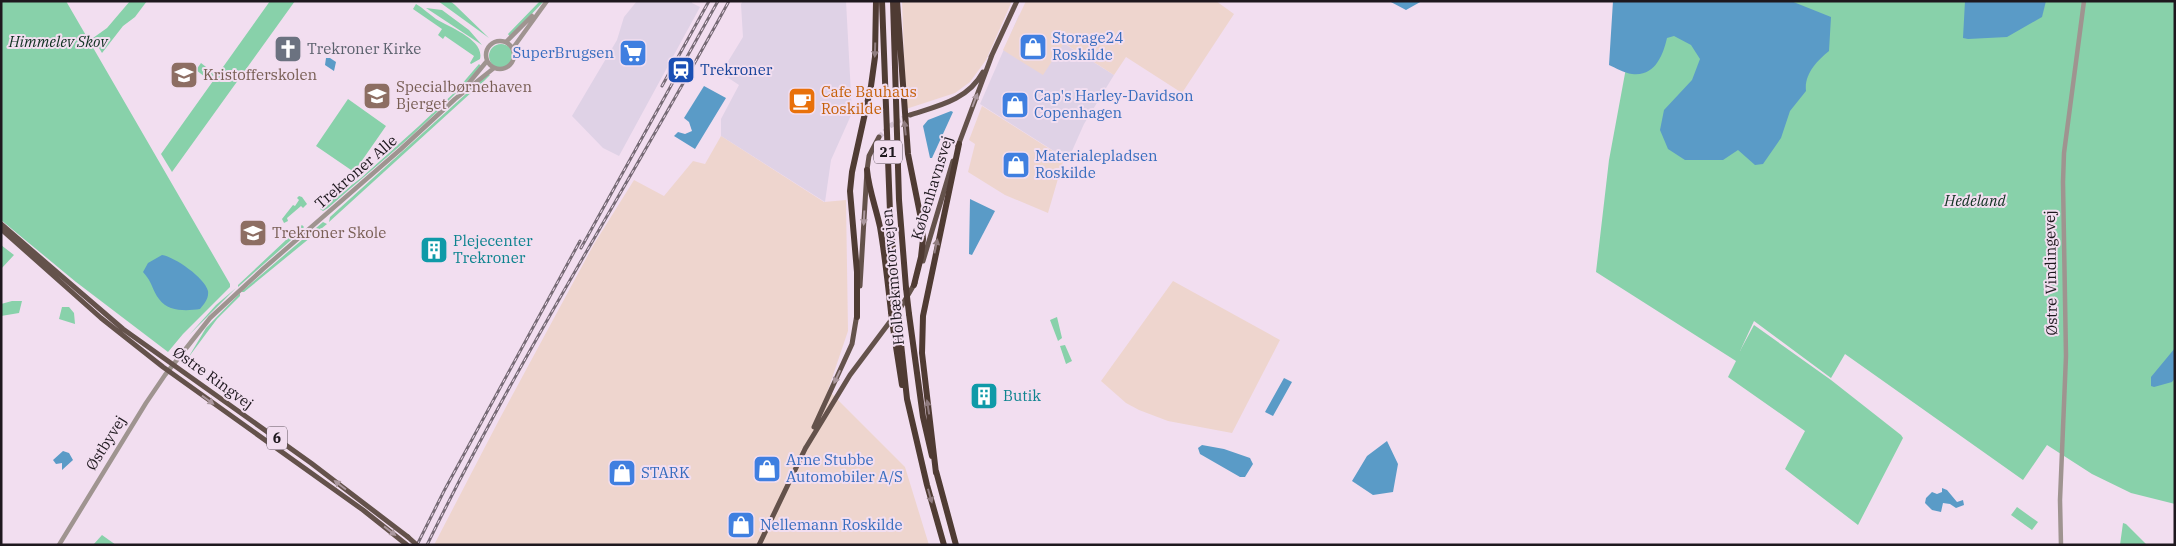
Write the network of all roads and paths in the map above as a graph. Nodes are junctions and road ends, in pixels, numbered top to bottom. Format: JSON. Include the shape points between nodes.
{"nodes":[{"id":1,"x":547,"y":1,"type":"edge"},
{"id":2,"x":876,"y":1,"type":"edge"},
{"id":3,"x":882,"y":1,"type":"edge"},
{"id":4,"x":893,"y":1,"type":"edge"},
{"id":5,"x":897,"y":1,"type":"edge"},
{"id":6,"x":1017,"y":1,"type":"edge"},
{"id":7,"x":2084,"y":1,"type":"edge"},
{"id":8,"x":539,"y":11,"type":"junction"},
{"id":9,"x":506,"y":42,"type":"junction"},
{"id":10,"x":513,"y":48,"type":"junction"},
{"id":11,"x":992,"y":55,"type":"junction"},
{"id":12,"x":487,"y":61,"type":"junction"},
{"id":13,"x":494,"y":68,"type":"junction"},
{"id":14,"x":455,"y":98,"type":"junction"},
{"id":15,"x":910,"y":115,"type":"tunnel mouth"},
{"id":16,"x":879,"y":137,"type":"tunnel mouth"},
{"id":17,"x":958,"y":144,"type":"junction"},
{"id":18,"x":867,"y":170,"type":"junction"},
{"id":19,"x":1,"y":224,"type":"edge"},
{"id":20,"x":1,"y":229,"type":"edge"},
{"id":21,"x":914,"y":285,"type":"junction"},
{"id":22,"x":857,"y":317,"type":"junction"},
{"id":23,"x":174,"y":364,"type":"junction"},
{"id":24,"x":168,"y":371,"type":"junction"},
{"id":25,"x":805,"y":449,"type":"junction"},
{"id":26,"x":918,"y":449,"type":"junction"},
{"id":27,"x":936,"y":473,"type":"junction"},
{"id":28,"x":406,"y":544,"type":"edge"},
{"id":29,"x":58,"y":545,"type":"edge"},
{"id":30,"x":417,"y":545,"type":"edge"},
{"id":31,"x":760,"y":545,"type":"edge"},
{"id":32,"x":944,"y":545,"type":"edge"},
{"id":33,"x":956,"y":545,"type":"edge"},
{"id":34,"x":2061,"y":545,"type":"edge"}],
"edges":[{"from":1,"to":8,"type":"street"},
{"from":2,"to":22,"type":"highway","one_way":true,"via":[[876,57],[850,191]]},
{"from":3,"to":26,"type":"highway","name":"Holbækmotorvejen","number":"21","bridge":true,"via":[[897,303],[907,399]]},
{"from":4,"to":27,"type":"highway","name":"Holbækmotorvejen","number":"21","bridge":true,"via":[[899,200],[906,288],[923,418]]},
{"from":21,"to":5,"type":"highway","one_way":true,"via":[[923,239],[908,154]]},
{"from":6,"to":11,"type":"main road","name":"Københavnsvej"},
{"from":7,"to":34,"type":"street","name":"Østre Vindingevej","via":[[2062,182],[2066,356]]},
{"from":8,"to":9,"type":"street"},
{"from":8,"to":10,"type":"street"},
{"from":9,"to":10,"type":"street"},
{"from":9,"to":12,"type":"street","via":[[491,45],[486,52]]},
{"from":10,"to":13,"type":"street","via":[[512,64],[505,69]]},
{"from":11,"to":15,"type":"main road","name":"Københavnsvej","via":[[981,75],[962,96]]},
{"from":17,"to":11,"type":"main road","name":"Københavnsvej","one_way":true},
{"from":12,"to":13,"type":"street"},
{"from":12,"to":14,"type":"street","name":"Trekroner Alle"},
{"from":13,"to":14,"type":"street","name":"Trekroner Alle"},
{"from":14,"to":23,"type":"street","name":"Trekroner Alle","via":[[239,290],[210,318]]},
{"from":16,"to":18,"type":"main road","name":"Københavnsvej","via":[[869,156]]},
{"from":17,"to":21,"type":"main road","name":"Københavnsvej"},
{"from":27,"to":17,"type":"highway","one_way":true,"via":[[922,353],[923,316]]},
{"from":18,"to":22,"type":"main road","name":"Københavnsvej","one_way":true},
{"from":18,"to":26,"type":"highway","bridge":true,"via":[[886,262],[910,427]]},
{"from":19,"to":23,"type":"main road","name":"Østre Ringvej","number":"6","via":[[123,329]]},
{"from":20,"to":24,"type":"main road","name":"Østre Ringvej","number":"6","via":[[101,318]]},
{"from":21,"to":25,"type":"main road","name":"Københavnsvej","via":[[850,375]]},
{"from":22,"to":25,"type":"main road","name":"Københavnsvej","one_way":true,"via":[[852,344]]},
{"from":23,"to":24,"type":"street","name":"Trekroner Alle"},
{"from":30,"to":23,"type":"main road","name":"Østre Ringvej","number":"6","one_way":true,"bridge":true},
{"from":24,"to":28,"type":"main road","name":"Østre Ringvej","number":"6","one_way":true},
{"from":24,"to":29,"type":"street","name":"Østbyvej"},
{"from":25,"to":31,"type":"main road","name":"Københavnsvej"},
{"from":26,"to":32,"type":"highway","name":"Holbækmotorvejen","number":"21","one_way":true},
{"from":27,"to":33,"type":"highway","name":"Holbækmotorvejen","number":"21"}]}
